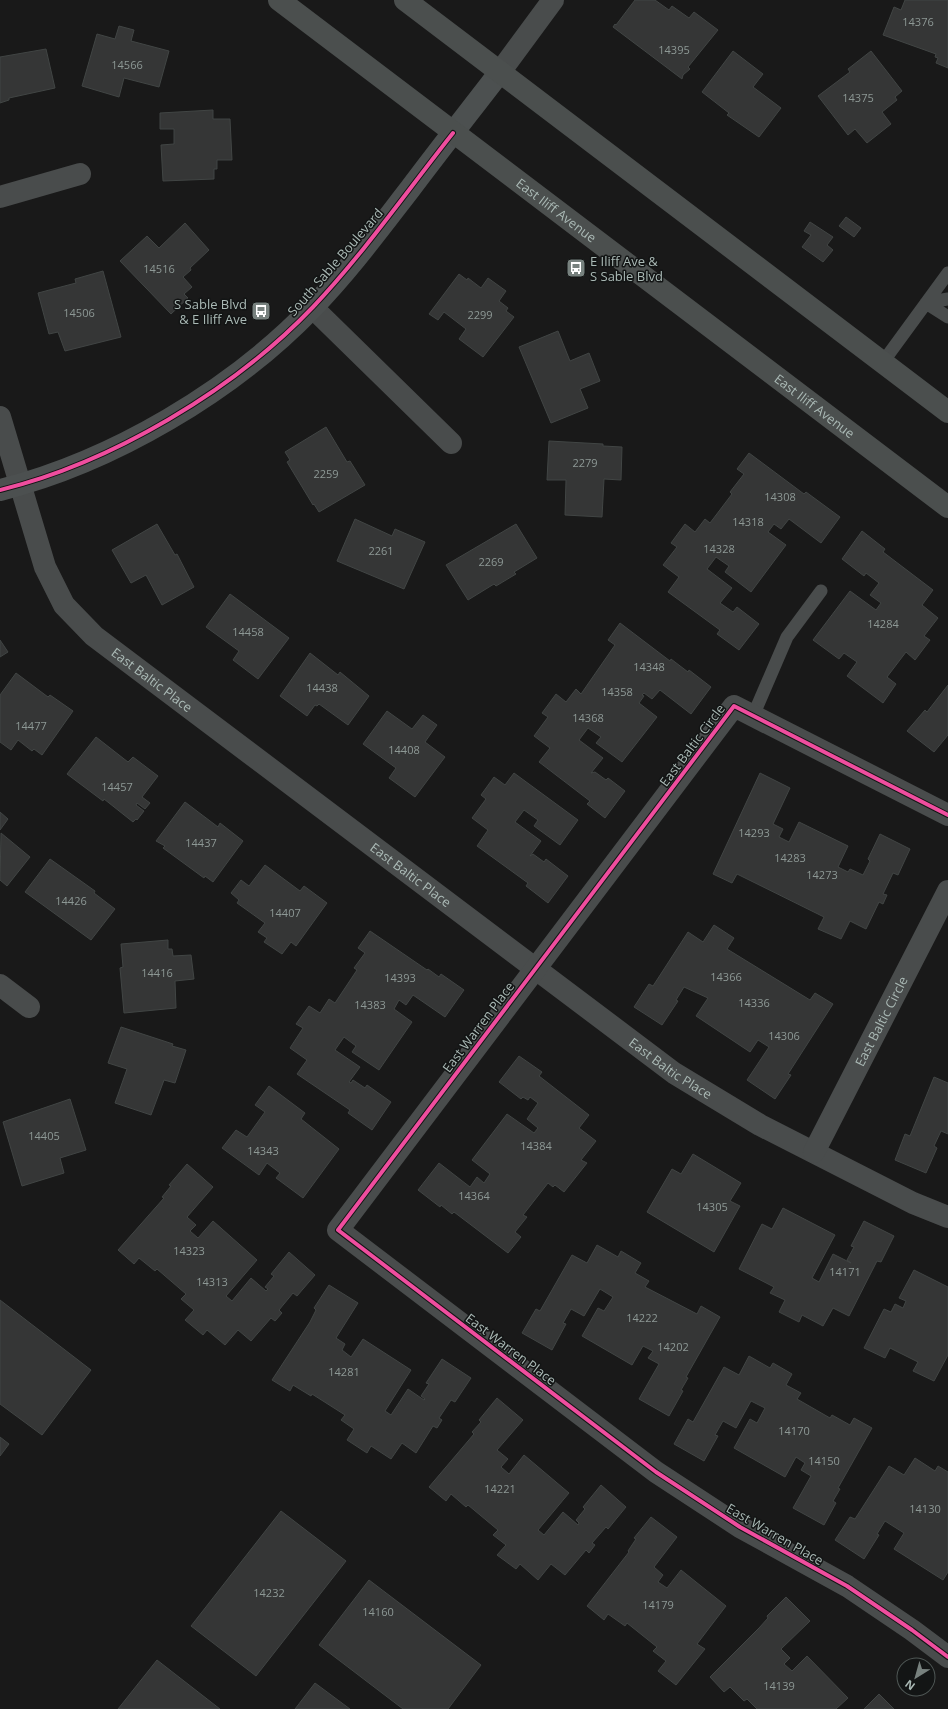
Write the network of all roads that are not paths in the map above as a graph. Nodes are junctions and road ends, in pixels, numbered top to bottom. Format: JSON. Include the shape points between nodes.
{"nodes":[{"id":1,"x":279,"y":0,"type":"edge"},
{"id":2,"x":405,"y":0,"type":"edge"},
{"id":3,"x":553,"y":0,"type":"edge"},
{"id":4,"x":500,"y":72,"type":"junction"},
{"id":5,"x":453,"y":133,"type":"junction"},
{"id":6,"x":80,"y":174,"type":"dead end"},
{"id":7,"x":0,"y":197,"type":"edge"},
{"id":8,"x":948,"y":273,"type":"edge"},
{"id":9,"x":948,"y":299,"type":"edge"},
{"id":10,"x":926,"y":303,"type":"junction"},
{"id":11,"x":312,"y":307,"type":"junction"},
{"id":12,"x":948,"y":317,"type":"edge"},
{"id":13,"x":883,"y":362,"type":"junction"},
{"id":14,"x":948,"y":412,"type":"edge"},
{"id":15,"x":0,"y":417,"type":"edge"},
{"id":16,"x":451,"y":443,"type":"dead end"},
{"id":17,"x":10,"y":487,"type":"edge"},
{"id":18,"x":948,"y":507,"type":"edge"},
{"id":19,"x":821,"y":591,"type":"dead end"},
{"id":20,"x":753,"y":716,"type":"junction"},
{"id":21,"x":948,"y":815,"type":"edge"},
{"id":22,"x":948,"y":891,"type":"edge"},
{"id":23,"x":535,"y":970,"type":"junction"},
{"id":24,"x":0,"y":985,"type":"edge"},
{"id":25,"x":29,"y":1007,"type":"dead end"},
{"id":26,"x":814,"y":1152,"type":"junction"},
{"id":27,"x":948,"y":1218,"type":"edge"},
{"id":28,"x":948,"y":1657,"type":"edge"}],
"edges":[{"from":1,"to":5,"type":"main road","name":"East Iliff Avenue"},
{"from":2,"to":4,"type":"main road"},
{"from":3,"to":4,"type":"street"},
{"from":4,"to":5,"type":"street","name":"South Sable Boulevard"},
{"from":4,"to":13,"type":"main road"},
{"from":5,"to":11,"type":"street","name":"South Sable Boulevard","via":[[386,220]]},
{"from":5,"to":18,"type":"main road","name":"East Iliff Avenue"},
{"from":6,"to":7,"type":"street"},
{"from":8,"to":10,"type":"lane"},
{"from":9,"to":10,"type":"lane"},
{"from":10,"to":12,"type":"lane"},
{"from":10,"to":13,"type":"lane"},
{"from":11,"to":16,"type":"street","name":"South Sable Boulevard"},
{"from":11,"to":17,"type":"street","name":"South Sable Boulevard","via":[[242,370],[176,414],[106,451]]},
{"from":13,"to":14,"type":"main road"},
{"from":15,"to":17,"type":"street","name":"East Baltic Place"},
{"from":17,"to":23,"type":"street","name":"East Baltic Place","via":[[64,605],[94,636]]},
{"from":19,"to":20,"type":"lane","via":[[787,637]]},
{"from":20,"to":21,"type":"street","name":"East Baltic Circle"},
{"from":20,"to":23,"type":"street","name":"East Baltic Circle","via":[[734,706]]},
{"from":22,"to":26,"type":"street","name":"East Baltic Circle"},
{"from":23,"to":26,"type":"street","name":"East Baltic Place","via":[[674,1073],[754,1121]]},
{"from":23,"to":28,"type":"street","name":"East Warren Place","via":[[338,1230],[656,1472],[740,1527],[847,1586]]},
{"from":24,"to":25,"type":"street"},
{"from":26,"to":27,"type":"street","name":"East Baltic Place","via":[[913,1203]]}]}
